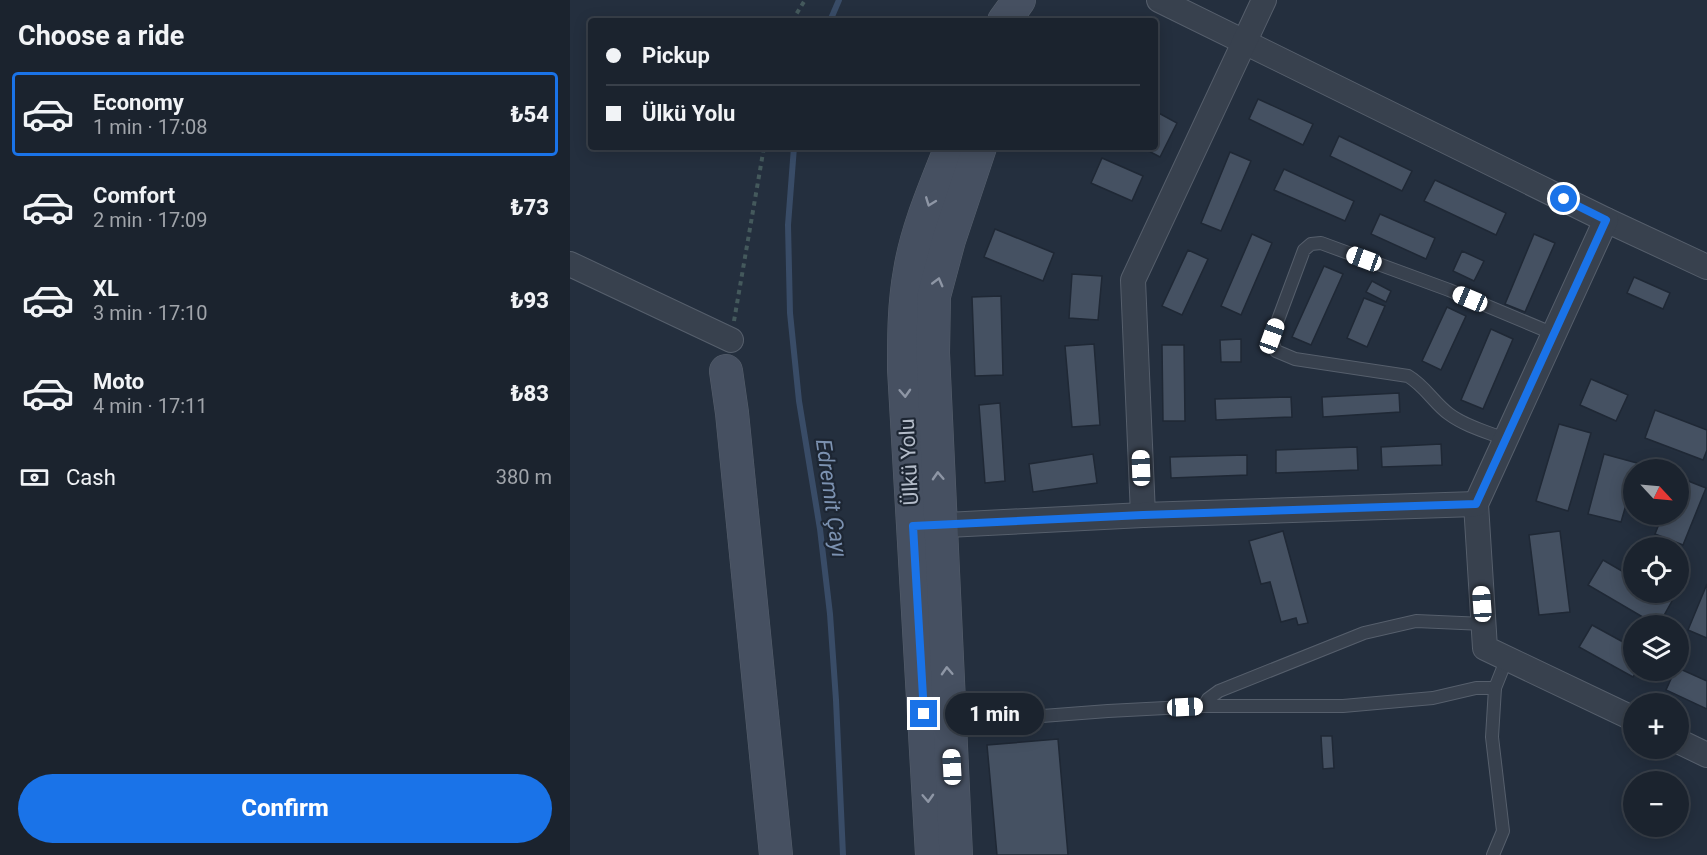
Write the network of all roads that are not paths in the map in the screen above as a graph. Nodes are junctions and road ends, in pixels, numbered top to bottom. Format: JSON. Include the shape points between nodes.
{"nodes":[{"id":1,"x":1019,"y":0,"type":"edge"},
{"id":2,"x":1159,"y":0,"type":"edge"},
{"id":3,"x":1264,"y":0,"type":"edge"},
{"id":4,"x":1006,"y":18,"type":"edge"},
{"id":5,"x":1017,"y":18,"type":"edge"},
{"id":6,"x":1244,"y":41,"type":"junction"},
{"id":7,"x":950,"y":150,"type":"edge"},
{"id":8,"x":979,"y":150,"type":"edge"},
{"id":9,"x":1606,"y":220,"type":"junction"},
{"id":10,"x":570,"y":264,"type":"edge"},
{"id":11,"x":1707,"y":267,"type":"edge"},
{"id":12,"x":1554,"y":334,"type":"junction"},
{"id":13,"x":729,"y":356,"type":"joint"},
{"id":14,"x":1505,"y":439,"type":"junction"},
{"id":15,"x":1476,"y":504,"type":"junction"},
{"id":16,"x":1143,"y":515,"type":"junction"},
{"id":17,"x":927,"y":526,"type":"junction"},
{"id":18,"x":1484,"y":624,"type":"junction"},
{"id":19,"x":1507,"y":658,"type":"junction"},
{"id":20,"x":1496,"y":688,"type":"junction"},
{"id":21,"x":1204,"y":706,"type":"junction"},
{"id":22,"x":1623,"y":714,"type":"edge"},
{"id":23,"x":950,"y":723,"type":"junction"},
{"id":24,"x":1689,"y":746,"type":"edge"},
{"id":25,"x":1707,"y":755,"type":"edge"},
{"id":26,"x":776,"y":855,"type":"edge"},
{"id":27,"x":932,"y":855,"type":"edge"},
{"id":28,"x":956,"y":855,"type":"edge"},
{"id":29,"x":1493,"y":855,"type":"edge"}],
"edges":[{"from":1,"to":4,"type":"main road"},
{"from":1,"to":5,"type":"main road"},
{"from":2,"to":6,"type":"street"},
{"from":3,"to":6,"type":"street"},
{"from":6,"to":9,"type":"street"},
{"from":6,"to":16,"type":"street","via":[[1133,280]]},
{"from":7,"to":17,"type":"main road","name":"Ülkü Yolu","one_way":true,"via":[[920,228],[903,318],[904,369]]},
{"from":17,"to":8,"type":"main road","name":"Ülkü Yolu","one_way":true,"via":[[934,296]]},
{"from":9,"to":11,"type":"street"},
{"from":9,"to":12,"type":"street"},
{"from":10,"to":13,"type":"street"},
{"from":12,"to":14,"type":"street"},
{"from":12,"to":14,"type":"lane","via":[[1322,243],[1311,244],[1304,250],[1272,336],[1276,351],[1295,359],[1408,376],[1451,416]]},
{"from":13,"to":26,"type":"main road"},
{"from":14,"to":15,"type":"street"},
{"from":15,"to":16,"type":"street"},
{"from":15,"to":18,"type":"street"},
{"from":16,"to":17,"type":"street"},
{"from":23,"to":17,"type":"main road","name":"Ülkü Yolu","one_way":true},
{"from":17,"to":27,"type":"main road","name":"Ülkü Yolu","one_way":true},
{"from":18,"to":19,"type":"street","via":[[1485,648]]},
{"from":18,"to":21,"type":"lane","via":[[1416,621],[1364,633],[1219,691]]},
{"from":19,"to":20,"type":"lane"},
{"from":19,"to":22,"type":"street"},
{"from":20,"to":21,"type":"lane","via":[[1343,706]]},
{"from":20,"to":29,"type":"lane","via":[[1492,737],[1503,831]]},
{"from":21,"to":23,"type":"lane"},
{"from":23,"to":28,"type":"main road","name":"Ülkü Yolu"},
{"from":24,"to":25,"type":"street"}]}
